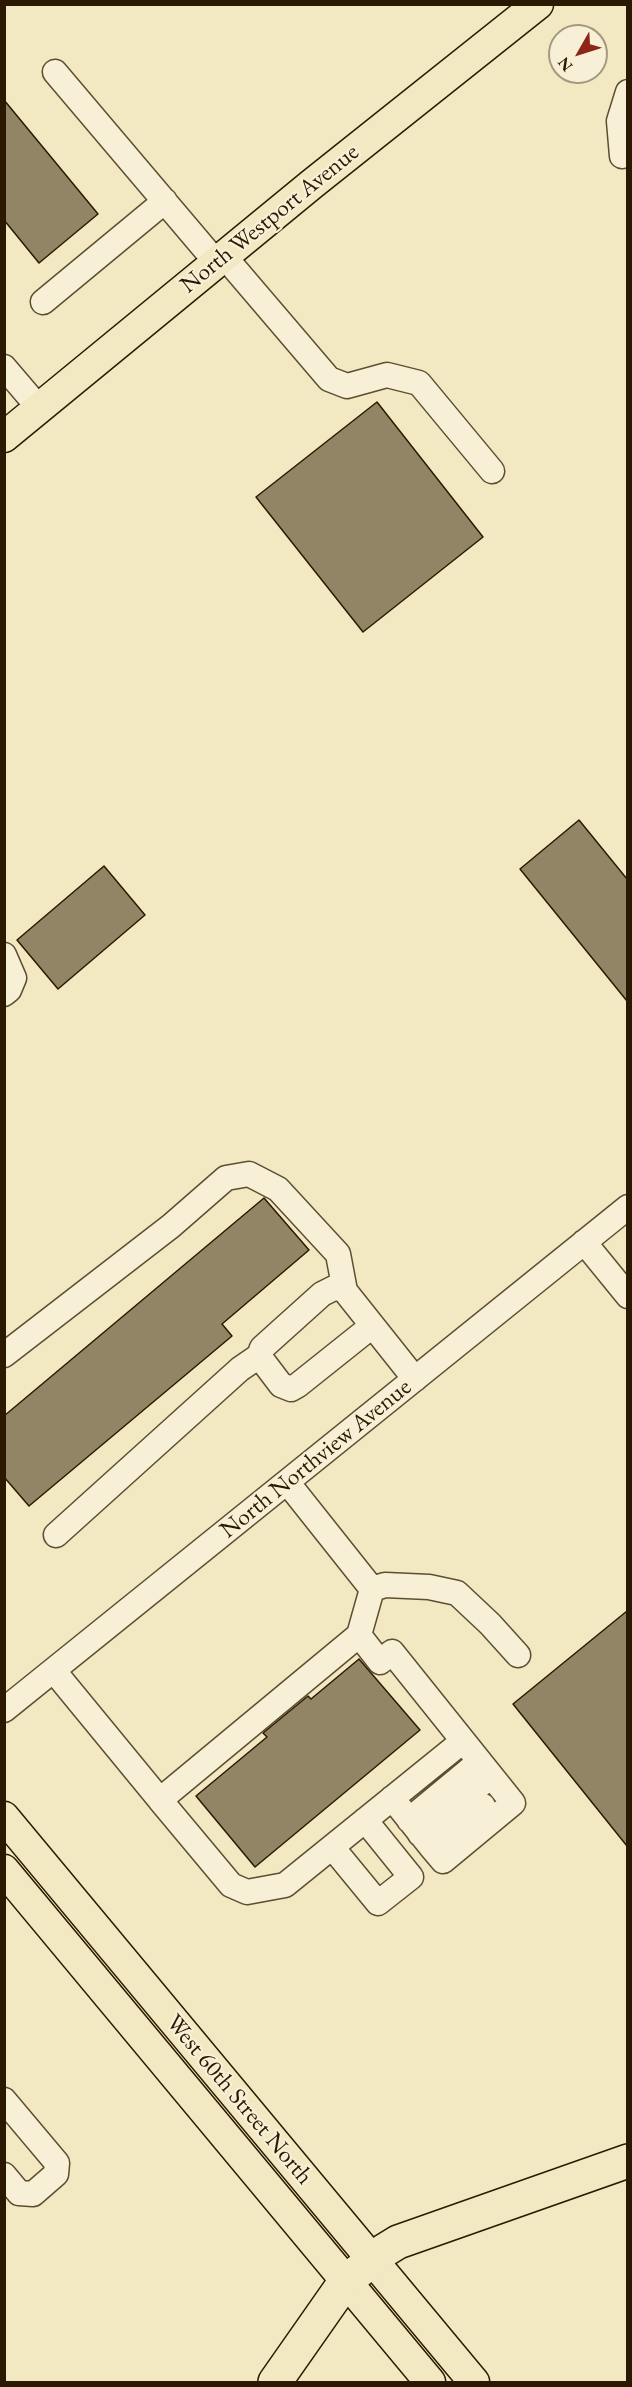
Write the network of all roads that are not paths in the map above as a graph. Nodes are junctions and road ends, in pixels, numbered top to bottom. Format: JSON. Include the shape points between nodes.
{"nodes":[{"id":1,"x":538,"y":4,"type":"edge"},
{"id":2,"x":55,"y":72,"type":"dead end"},
{"id":3,"x":627,"y":92,"type":"edge"},
{"id":4,"x":622,"y":156,"type":"dead end"},
{"id":5,"x":165,"y":201,"type":"junction"},
{"id":6,"x":220,"y":259,"type":"junction"},
{"id":7,"x":43,"y":302,"type":"dead end"},
{"id":8,"x":4,"y":367,"type":"edge"},
{"id":9,"x":39,"y":408,"type":"junction"},
{"id":10,"x":4,"y":437,"type":"edge"},
{"id":11,"x":492,"y":471,"type":"dead end"},
{"id":12,"x":4,"y":955,"type":"edge"},
{"id":13,"x":4,"y":994,"type":"edge"},
{"id":14,"x":627,"y":1208,"type":"edge"},
{"id":15,"x":584,"y":1242,"type":"junction"},
{"id":16,"x":345,"y":1291,"type":"junction"},
{"id":17,"x":627,"y":1296,"type":"edge"},
{"id":18,"x":372,"y":1326,"type":"junction"},
{"id":19,"x":4,"y":1354,"type":"edge"},
{"id":20,"x":259,"y":1356,"type":"junction"},
{"id":21,"x":415,"y":1379,"type":"junction"},
{"id":22,"x":287,"y":1482,"type":"junction"},
{"id":23,"x":56,"y":1535,"type":"dead end"},
{"id":24,"x":372,"y":1589,"type":"junction"},
{"id":25,"x":359,"y":1635,"type":"junction"},
{"id":26,"x":518,"y":1655,"type":"dead end"},
{"id":27,"x":54,"y":1671,"type":"junction"},
{"id":28,"x":4,"y":1710,"type":"edge"},
{"id":29,"x":462,"y":1741,"type":"junction"},
{"id":30,"x":491,"y":1776,"type":"junction"},
{"id":31,"x":392,"y":1798,"type":"junction"},
{"id":32,"x":160,"y":1800,"type":"junction"},
{"id":33,"x":4,"y":1817,"type":"edge"},
{"id":34,"x":365,"y":1820,"type":"junction"},
{"id":35,"x":420,"y":1834,"type":"junction"},
{"id":36,"x":332,"y":1847,"type":"junction"},
{"id":37,"x":4,"y":1870,"type":"edge"},
{"id":38,"x":4,"y":2100,"type":"edge"},
{"id":39,"x":627,"y":2161,"type":"edge"},
{"id":40,"x":4,"y":2175,"type":"edge"},
{"id":41,"x":370,"y":2260,"type":"junction"},
{"id":42,"x":345,"y":2282,"type":"junction"},
{"id":43,"x":275,"y":2382,"type":"edge"},
{"id":44,"x":430,"y":2382,"type":"edge"},
{"id":45,"x":474,"y":2382,"type":"edge"}],
"edges":[{"from":1,"to":6,"type":"main road","name":"North Westport Avenue"},
{"from":2,"to":5,"type":"street"},
{"from":3,"to":4,"type":"street","via":[[619,121]]},
{"from":5,"to":6,"type":"street"},
{"from":5,"to":7,"type":"street"},
{"from":6,"to":9,"type":"main road","name":"North Westport Avenue"},
{"from":6,"to":11,"type":"street","via":[[329,379],[347,387],[387,375],[419,383]]},
{"from":8,"to":9,"type":"street"},
{"from":9,"to":10,"type":"main road","name":"North Westport Avenue"},
{"from":12,"to":13,"type":"street","via":[[14,978]]},
{"from":14,"to":15,"type":"street","name":"North Northview Avenue"},
{"from":15,"to":17,"type":"street"},
{"from":15,"to":21,"type":"street","name":"North Northview Avenue"},
{"from":16,"to":18,"type":"street"},
{"from":16,"to":19,"type":"street","via":[[338,1254],[278,1189],[249,1174],[226,1178],[171,1226]]},
{"from":16,"to":20,"type":"street","via":[[336,1287],[322,1294],[262,1348]]},
{"from":18,"to":20,"type":"street","via":[[291,1389],[281,1384]]},
{"from":18,"to":21,"type":"street"},
{"from":20,"to":23,"type":"street"},
{"from":21,"to":22,"type":"street","name":"North Northview Avenue"},
{"from":22,"to":24,"type":"street"},
{"from":22,"to":27,"type":"street","name":"North Northview Avenue"},
{"from":24,"to":25,"type":"street"},
{"from":24,"to":26,"type":"street","via":[[385,1585],[429,1587],[456,1593]]},
{"from":25,"to":29,"type":"street","via":[[381,1662],[392,1653]]},
{"from":25,"to":32,"type":"street"},
{"from":27,"to":28,"type":"street","name":"North Northview Avenue"},
{"from":27,"to":32,"type":"street"},
{"from":29,"to":30,"type":"street"},
{"from":29,"to":31,"type":"street"},
{"from":30,"to":35,"type":"street"},
{"from":30,"to":35,"type":"street","via":[[513,1803],[443,1861]]},
{"from":31,"to":34,"type":"street"},
{"from":31,"to":35,"type":"street"},
{"from":32,"to":36,"type":"street","via":[[231,1886],[247,1892],[285,1885]]},
{"from":33,"to":41,"type":"main road","name":"West 60th Street North"},
{"from":34,"to":36,"type":"street"},
{"from":34,"to":36,"type":"street","via":[[411,1877],[378,1903]]},
{"from":37,"to":42,"type":"main road","name":"West 60th Street North"},
{"from":38,"to":40,"type":"street","via":[[57,2163],[56,2174],[33,2194],[20,2193]]},
{"from":39,"to":41,"type":"highway","via":[[398,2242]]},
{"from":41,"to":42,"type":"highway"},
{"from":41,"to":45,"type":"main road","name":"West 60th Street North"},
{"from":42,"to":43,"type":"highway"},
{"from":42,"to":44,"type":"main road","name":"West 60th Street North"}]}
